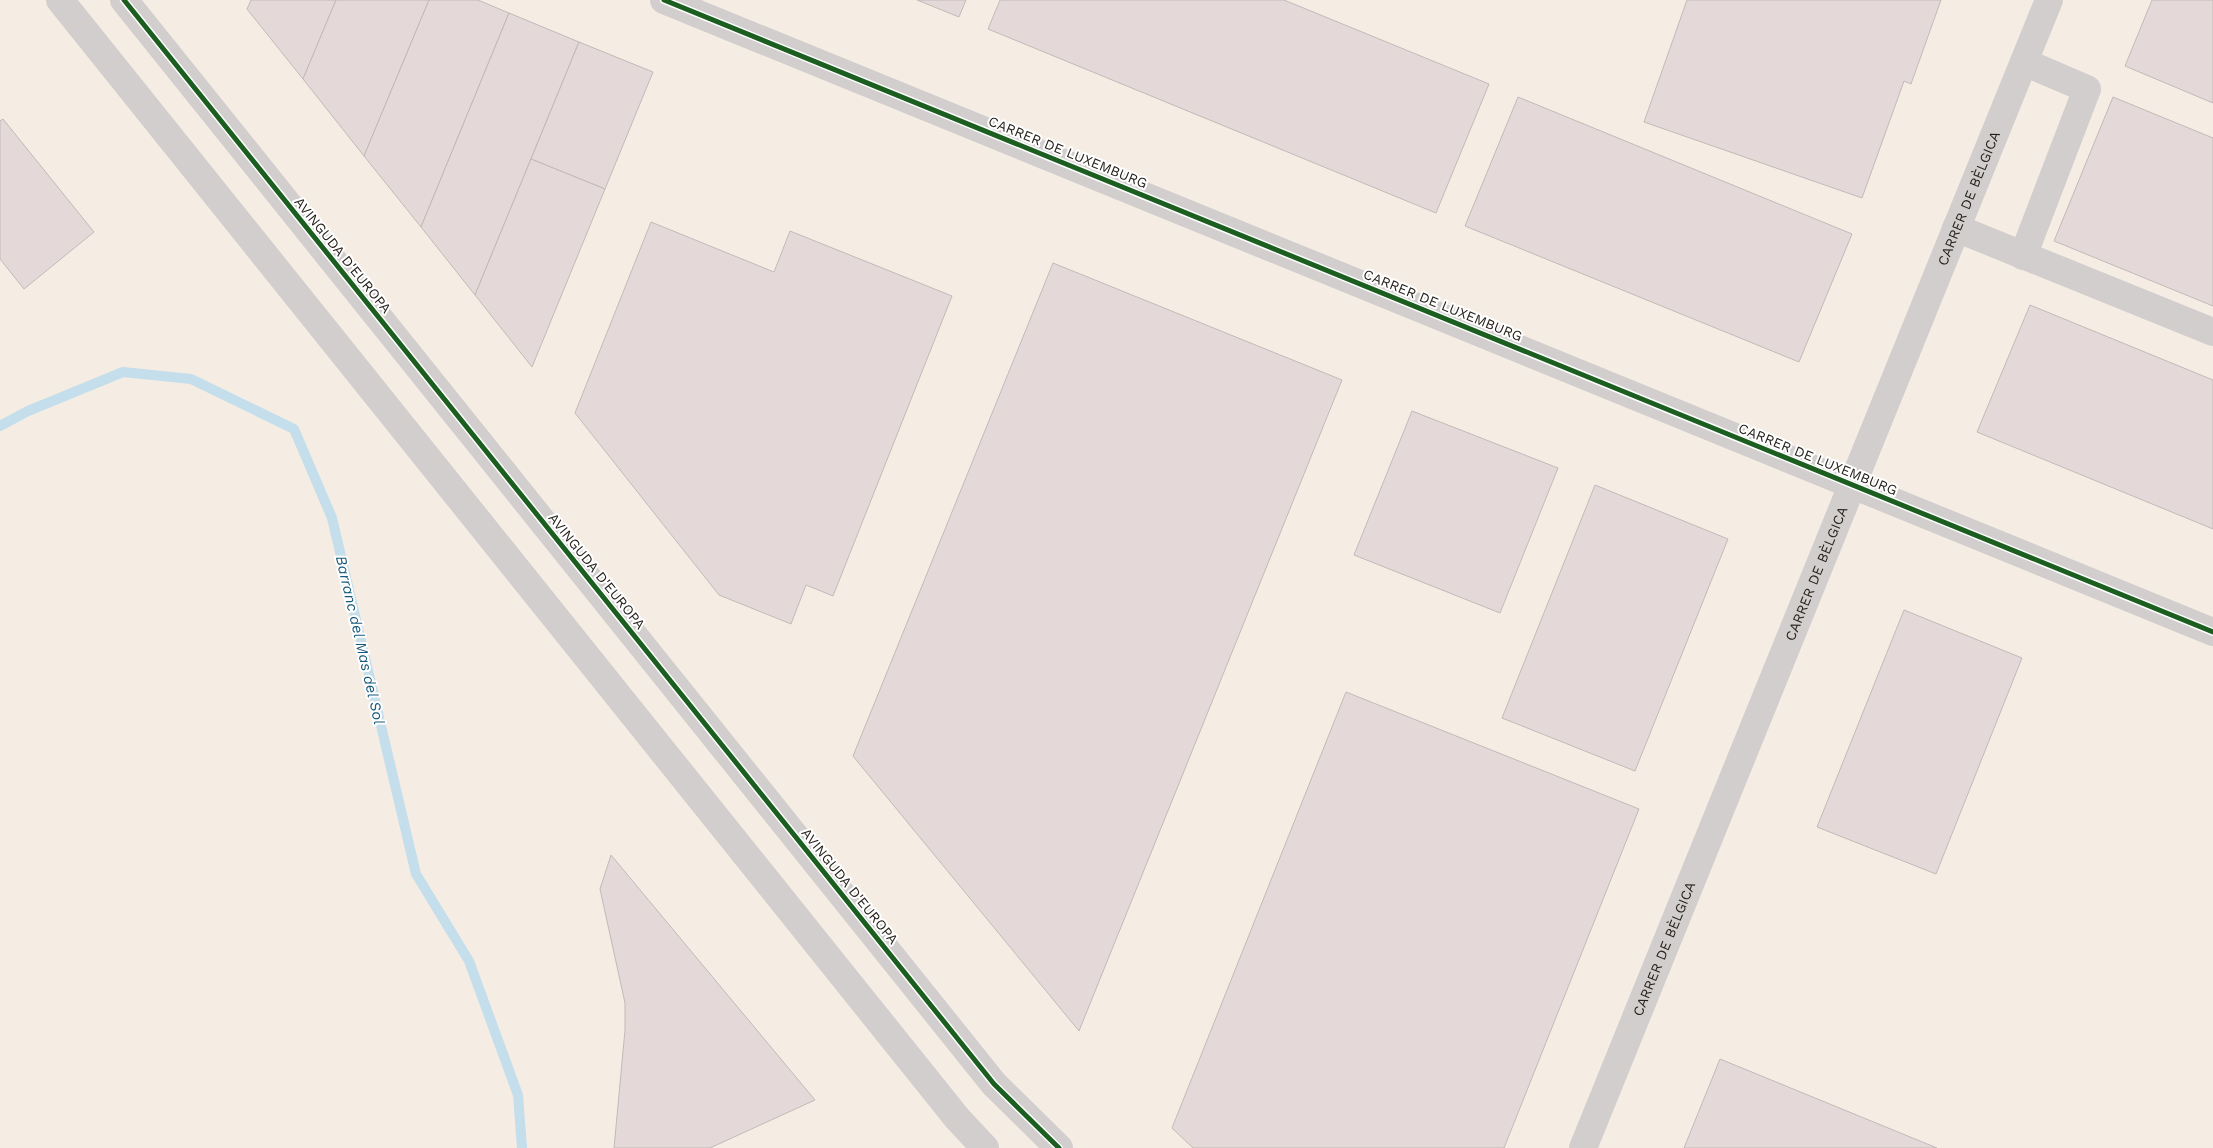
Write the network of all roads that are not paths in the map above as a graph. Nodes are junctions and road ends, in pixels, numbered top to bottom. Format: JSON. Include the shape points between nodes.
{"nodes":[{"id":1,"x":60,"y":0,"type":"edge"},
{"id":2,"x":124,"y":0,"type":"edge"},
{"id":3,"x":664,"y":0,"type":"edge"},
{"id":4,"x":2049,"y":0,"type":"edge"},
{"id":5,"x":2024,"y":62,"type":"junction"},
{"id":6,"x":1956,"y":228,"type":"junction"},
{"id":7,"x":2023,"y":256,"type":"junction"},
{"id":8,"x":2213,"y":332,"type":"edge"},
{"id":9,"x":1852,"y":485,"type":"junction"},
{"id":10,"x":2213,"y":632,"type":"edge"},
{"id":11,"x":985,"y":1148,"type":"edge"},
{"id":12,"x":1059,"y":1148,"type":"edge"},
{"id":13,"x":1583,"y":1148,"type":"edge"}],
"edges":[{"from":1,"to":11,"type":"street","via":[[957,1118]]},
{"from":2,"to":12,"type":"street","name":"AVINGUDA D'EUROPA","via":[[994,1084]]},
{"from":3,"to":9,"type":"street","name":"CARRER DE LUXEMBURG"},
{"from":4,"to":5,"type":"street","name":"CARRER DE BÈLGICA"},
{"from":5,"to":6,"type":"street","name":"CARRER DE BÈLGICA"},
{"from":5,"to":7,"type":"street","via":[[2087,89]]},
{"from":6,"to":7,"type":"street"},
{"from":6,"to":9,"type":"street","name":"CARRER DE BÈLGICA"},
{"from":7,"to":8,"type":"street"},
{"from":9,"to":10,"type":"street","name":"CARRER DE LUXEMBURG"},
{"from":9,"to":13,"type":"street","name":"CARRER DE BÈLGICA"}]}
